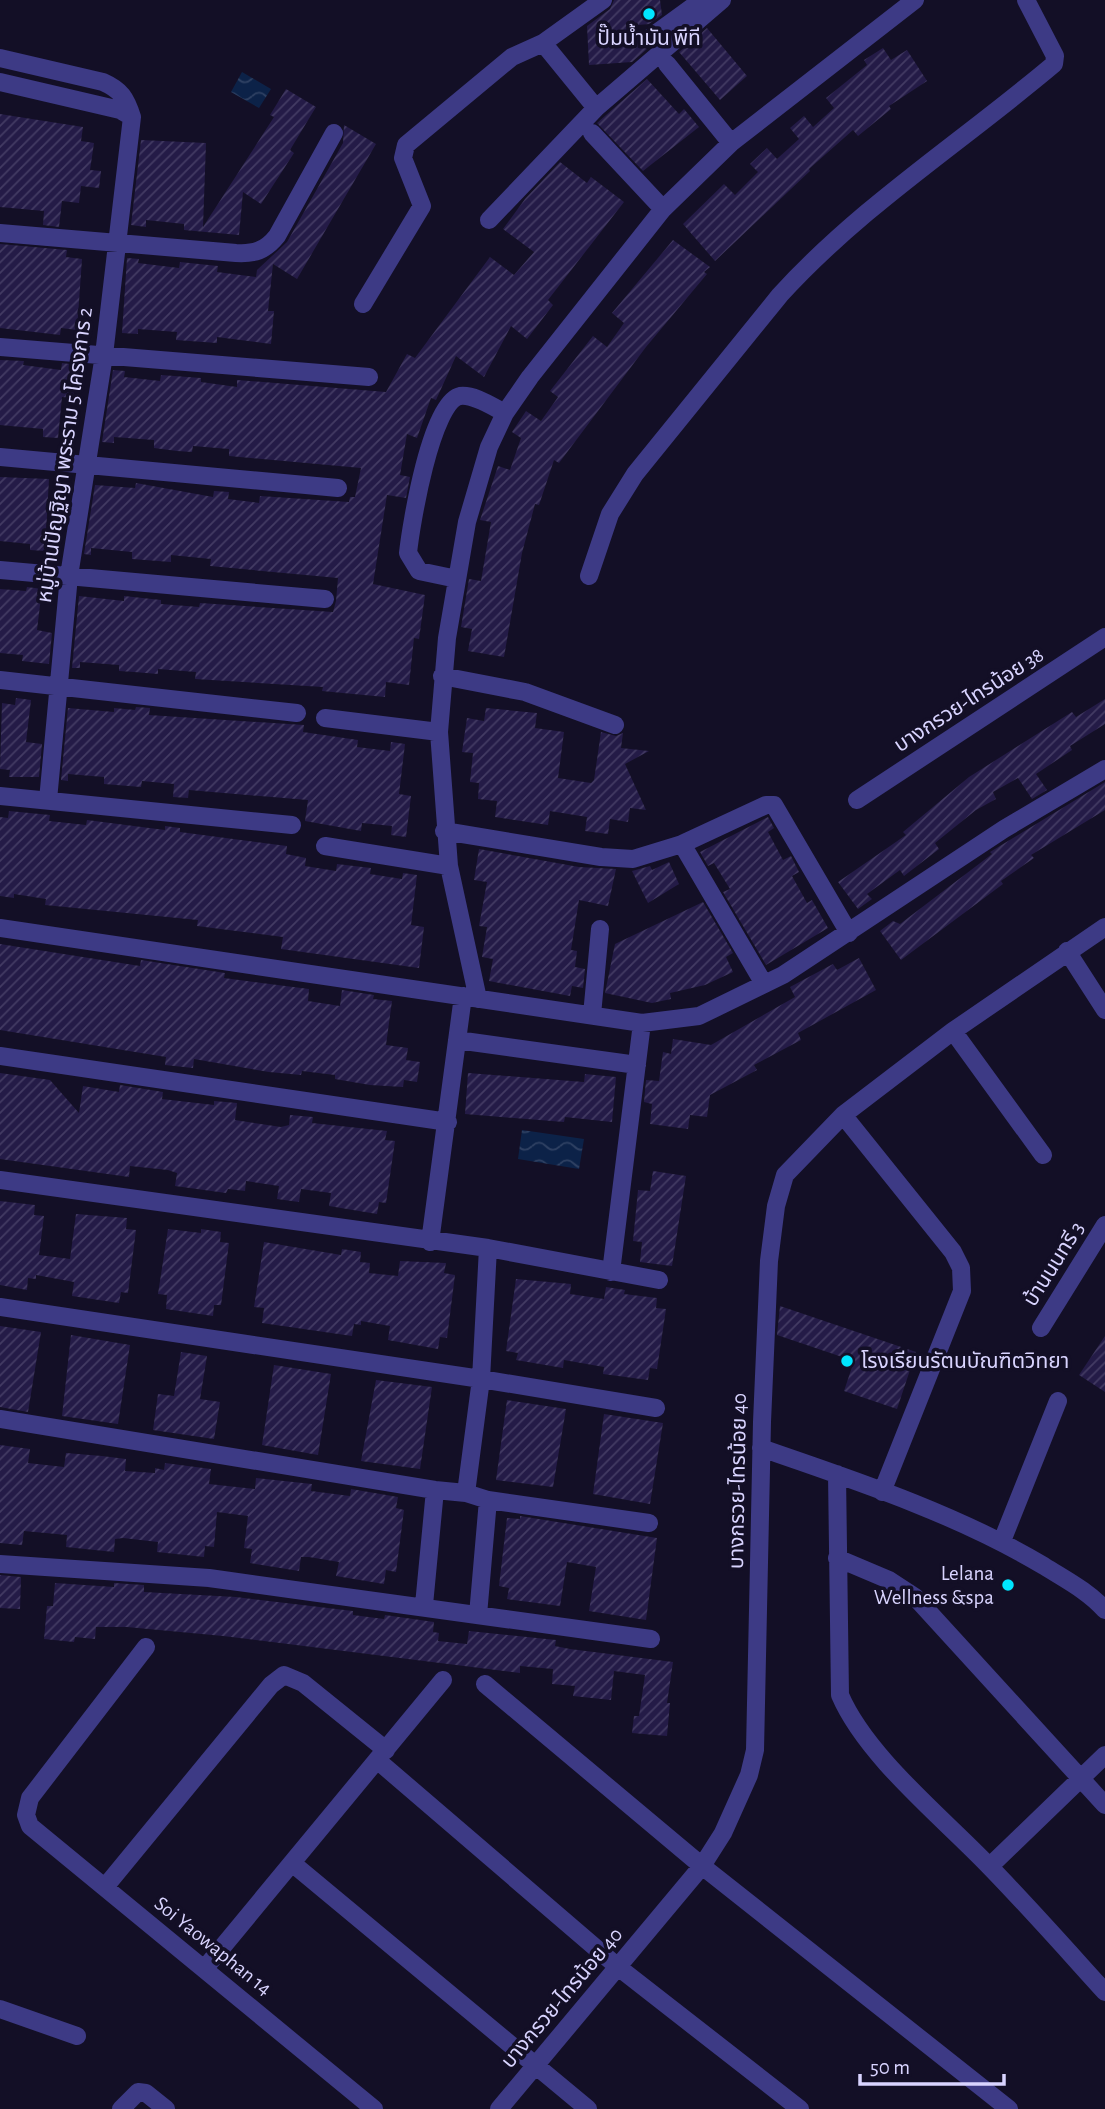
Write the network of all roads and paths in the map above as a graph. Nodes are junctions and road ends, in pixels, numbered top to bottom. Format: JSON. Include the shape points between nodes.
{"nodes":[{"id":1,"x":603,"y":0,"type":"edge"},
{"id":2,"x":702,"y":0,"type":"edge"},
{"id":3,"x":722,"y":0,"type":"edge"},
{"id":4,"x":915,"y":0,"type":"edge"},
{"id":5,"x":1026,"y":0,"type":"edge"},
{"id":6,"x":651,"y":37,"type":"dead end"},
{"id":7,"x":543,"y":43,"type":"junction"},
{"id":8,"x":0,"y":58,"type":"edge"},
{"id":9,"x":667,"y":64,"type":"dead end"},
{"id":10,"x":0,"y":82,"type":"edge"},
{"id":11,"x":596,"y":108,"type":"junction"},
{"id":12,"x":132,"y":117,"type":"junction"},
{"id":13,"x":334,"y":133,"type":"dead end"},
{"id":14,"x":592,"y":133,"type":"dead end"},
{"id":15,"x":732,"y":142,"type":"junction"},
{"id":16,"x":663,"y":209,"type":"junction"},
{"id":17,"x":489,"y":220,"type":"dead end"},
{"id":18,"x":0,"y":233,"type":"edge"},
{"id":19,"x":116,"y":242,"type":"junction"},
{"id":20,"x":363,"y":304,"type":"dead end"},
{"id":21,"x":0,"y":347,"type":"edge"},
{"id":22,"x":104,"y":355,"type":"junction"},
{"id":23,"x":369,"y":377,"type":"dead end"},
{"id":24,"x":505,"y":413,"type":"junction"},
{"id":25,"x":0,"y":457,"type":"edge"},
{"id":26,"x":84,"y":465,"type":"junction"},
{"id":27,"x":338,"y":488,"type":"dead end"},
{"id":28,"x":0,"y":570,"type":"edge"},
{"id":29,"x":69,"y":576,"type":"junction"},
{"id":30,"x":589,"y":576,"type":"dead end"},
{"id":31,"x":457,"y":579,"type":"junction"},
{"id":32,"x":325,"y":599,"type":"dead end"},
{"id":33,"x":1105,"y":637,"type":"edge"},
{"id":34,"x":442,"y":676,"type":"junction"},
{"id":35,"x":0,"y":680,"type":"edge"},
{"id":36,"x":58,"y":686,"type":"junction"},
{"id":37,"x":297,"y":713,"type":"dead end"},
{"id":38,"x":325,"y":718,"type":"dead end"},
{"id":39,"x":615,"y":725,"type":"dead end"},
{"id":40,"x":439,"y":732,"type":"junction"},
{"id":41,"x":1105,"y":769,"type":"edge"},
{"id":42,"x":0,"y":796,"type":"edge"},
{"id":43,"x":48,"y":800,"type":"junction"},
{"id":44,"x":857,"y":800,"type":"dead end"},
{"id":45,"x":292,"y":825,"type":"dead end"},
{"id":46,"x":444,"y":831,"type":"junction"},
{"id":47,"x":682,"y":844,"type":"junction"},
{"id":48,"x":325,"y":846,"type":"dead end"},
{"id":49,"x":449,"y":866,"type":"junction"},
{"id":50,"x":1105,"y":927,"type":"edge"},
{"id":51,"x":0,"y":928,"type":"edge"},
{"id":52,"x":600,"y":929,"type":"dead end"},
{"id":53,"x":849,"y":933,"type":"junction"},
{"id":54,"x":1067,"y":951,"type":"junction"},
{"id":55,"x":764,"y":984,"type":"junction"},
{"id":56,"x":471,"y":998,"type":"junction"},
{"id":57,"x":1105,"y":1010,"type":"edge"},
{"id":58,"x":592,"y":1015,"type":"junction"},
{"id":59,"x":642,"y":1023,"type":"junction"},
{"id":60,"x":953,"y":1031,"type":"junction"},
{"id":61,"x":457,"y":1041,"type":"junction"},
{"id":62,"x":0,"y":1056,"type":"edge"},
{"id":63,"x":637,"y":1065,"type":"junction"},
{"id":64,"x":843,"y":1115,"type":"junction"},
{"id":65,"x":448,"y":1122,"type":"junction"},
{"id":66,"x":1044,"y":1155,"type":"dead end"},
{"id":67,"x":0,"y":1180,"type":"edge"},
{"id":68,"x":1105,"y":1225,"type":"edge"},
{"id":69,"x":430,"y":1242,"type":"junction"},
{"id":70,"x":488,"y":1248,"type":"junction"},
{"id":71,"x":611,"y":1272,"type":"junction"},
{"id":72,"x":659,"y":1280,"type":"dead end"},
{"id":73,"x":0,"y":1307,"type":"edge"},
{"id":74,"x":1041,"y":1328,"type":"dead end"},
{"id":75,"x":481,"y":1379,"type":"junction"},
{"id":76,"x":1058,"y":1401,"type":"dead end"},
{"id":77,"x":656,"y":1408,"type":"dead end"},
{"id":78,"x":0,"y":1419,"type":"edge"},
{"id":79,"x":761,"y":1448,"type":"junction"},
{"id":80,"x":837,"y":1474,"type":"junction"},
{"id":81,"x":435,"y":1490,"type":"junction"},
{"id":82,"x":882,"y":1492,"type":"junction"},
{"id":83,"x":466,"y":1493,"type":"junction"},
{"id":84,"x":488,"y":1500,"type":"junction"},
{"id":85,"x":649,"y":1523,"type":"dead end"},
{"id":86,"x":1002,"y":1541,"type":"junction"},
{"id":87,"x":837,"y":1558,"type":"junction"},
{"id":88,"x":0,"y":1564,"type":"edge"},
{"id":89,"x":1105,"y":1582,"type":"edge"},
{"id":90,"x":1091,"y":1595,"type":"junction"},
{"id":91,"x":424,"y":1605,"type":"junction"},
{"id":92,"x":1105,"y":1610,"type":"edge"},
{"id":93,"x":478,"y":1615,"type":"junction"},
{"id":94,"x":651,"y":1639,"type":"dead end"},
{"id":95,"x":146,"y":1647,"type":"dead end"},
{"id":96,"x":443,"y":1680,"type":"dead end"},
{"id":97,"x":485,"y":1684,"type":"dead end"},
{"id":98,"x":382,"y":1755,"type":"junction"},
{"id":99,"x":1105,"y":1755,"type":"edge"},
{"id":100,"x":1080,"y":1778,"type":"junction"},
{"id":101,"x":1105,"y":1805,"type":"edge"},
{"id":102,"x":292,"y":1863,"type":"junction"},
{"id":103,"x":702,"y":1866,"type":"junction"},
{"id":104,"x":990,"y":1866,"type":"junction"},
{"id":105,"x":105,"y":1887,"type":"junction"},
{"id":106,"x":618,"y":1967,"type":"junction"},
{"id":107,"x":205,"y":1968,"type":"junction"},
{"id":108,"x":1105,"y":1992,"type":"edge"},
{"id":109,"x":0,"y":2009,"type":"edge"},
{"id":110,"x":77,"y":2036,"type":"dead end"},
{"id":111,"x":536,"y":2065,"type":"junction"},
{"id":112,"x":121,"y":2109,"type":"edge"},
{"id":113,"x":166,"y":2109,"type":"edge"},
{"id":114,"x":374,"y":2109,"type":"edge"},
{"id":115,"x":499,"y":2109,"type":"edge"},
{"id":116,"x":588,"y":2109,"type":"edge"},
{"id":117,"x":800,"y":2109,"type":"edge"},
{"id":118,"x":1009,"y":2109,"type":"edge"}],
"edges":[{"from":1,"to":7,"type":"street"},
{"from":2,"to":6,"type":"street"},
{"from":3,"to":11,"type":"street"},
{"from":4,"to":15,"type":"street"},
{"from":5,"to":30,"type":"street","via":[[1055,56],[1054,64],[887,196],[780,295],[635,474],[610,514]]},
{"from":7,"to":11,"type":"street"},
{"from":7,"to":20,"type":"street","via":[[512,57],[406,145],[403,158],[422,206]]},
{"from":8,"to":12,"type":"street","via":[[103,82],[118,89]]},
{"from":9,"to":15,"type":"street"},
{"from":10,"to":12,"type":"street","via":[[120,110]]},
{"from":11,"to":17,"type":"street"},
{"from":12,"to":19,"type":"street","name":"หมู่บ้านปัญฐิญา พระราม 5 โครงการ 2"},
{"from":13,"to":19,"type":"street","via":[[268,247],[249,254]]},
{"from":14,"to":16,"type":"street"},
{"from":15,"to":16,"type":"street"},
{"from":16,"to":24,"type":"street"},
{"from":18,"to":19,"type":"street"},
{"from":19,"to":22,"type":"street","name":"หมู่บ้านปัญฐิญา พระราม 5 โครงการ 2"},
{"from":21,"to":22,"type":"street"},
{"from":22,"to":23,"type":"street"},
{"from":22,"to":26,"type":"street","name":"หมู่บ้านปัญฐิญา พระราม 5 โครงการ 2"},
{"from":24,"to":31,"type":"street","via":[[477,484]]},
{"from":24,"to":31,"type":"street","via":[[459,396],[449,403],[435,431],[408,552],[419,571]]},
{"from":25,"to":26,"type":"street"},
{"from":26,"to":27,"type":"street"},
{"from":26,"to":29,"type":"street","name":"หมู่บ้านปัญฐิญา พระราม 5 โครงการ 2"},
{"from":28,"to":29,"type":"street"},
{"from":29,"to":32,"type":"street"},
{"from":29,"to":36,"type":"street","name":"หมู่บ้านปัญฐิญา พระราม 5 โครงการ 2"},
{"from":31,"to":34,"type":"street"},
{"from":33,"to":44,"type":"street","name":"บางกรวย-ไทรน้อย 38"},
{"from":34,"to":39,"type":"street","via":[[525,692]]},
{"from":34,"to":40,"type":"street"},
{"from":35,"to":36,"type":"street"},
{"from":36,"to":37,"type":"street"},
{"from":36,"to":43,"type":"street","name":"หมู่บ้านปัญฐิญา พระราม 5 โครงการ 2"},
{"from":38,"to":40,"type":"street"},
{"from":40,"to":46,"type":"street"},
{"from":41,"to":53,"type":"street","via":[[1004,829]]},
{"from":42,"to":43,"type":"street"},
{"from":43,"to":45,"type":"street"},
{"from":46,"to":47,"type":"street","via":[[601,858],[633,859]]},
{"from":46,"to":49,"type":"street"},
{"from":47,"to":53,"type":"street","via":[[774,805]]},
{"from":47,"to":55,"type":"street"},
{"from":48,"to":49,"type":"street"},
{"from":49,"to":56,"type":"street"},
{"from":50,"to":54,"type":"street","name":"บางกรวย-ไทรน้อย 40"},
{"from":51,"to":56,"type":"street"},
{"from":52,"to":58,"type":"street"},
{"from":53,"to":55,"type":"street"},
{"from":54,"to":57,"type":"street"},
{"from":54,"to":60,"type":"street","name":"บางกรวย-ไทรน้อย 40"},
{"from":55,"to":59,"type":"street","via":[[699,1016]]},
{"from":56,"to":58,"type":"street"},
{"from":56,"to":61,"type":"street"},
{"from":58,"to":59,"type":"street"},
{"from":59,"to":63,"type":"street"},
{"from":60,"to":64,"type":"street","name":"บางกรวย-ไทรน้อย 40"},
{"from":60,"to":66,"type":"street"},
{"from":61,"to":63,"type":"street"},
{"from":61,"to":65,"type":"street"},
{"from":62,"to":65,"type":"street"},
{"from":63,"to":71,"type":"street"},
{"from":64,"to":79,"type":"street","name":"บางกรวย-ไทรน้อย 40","via":[[785,1175],[776,1206],[769,1261]]},
{"from":64,"to":82,"type":"street","via":[[961,1268],[962,1290],[950,1325]]},
{"from":65,"to":69,"type":"street"},
{"from":67,"to":69,"type":"street"},
{"from":68,"to":74,"type":"street","name":"บ้านนนทรี 3"},
{"from":69,"to":70,"type":"street"},
{"from":70,"to":71,"type":"street"},
{"from":70,"to":75,"type":"street"},
{"from":71,"to":72,"type":"street"},
{"from":73,"to":75,"type":"street"},
{"from":75,"to":77,"type":"street"},
{"from":75,"to":83,"type":"street"},
{"from":76,"to":86,"type":"street"},
{"from":78,"to":81,"type":"street"},
{"from":79,"to":80,"type":"street"},
{"from":79,"to":103,"type":"street","name":"บางกรวย-ไทรน้อย 40","via":[[755,1750],[723,1833]]},
{"from":80,"to":82,"type":"street"},
{"from":80,"to":87,"type":"street"},
{"from":81,"to":83,"type":"street"},
{"from":81,"to":91,"type":"street"},
{"from":82,"to":86,"type":"street"},
{"from":83,"to":84,"type":"street"},
{"from":84,"to":85,"type":"street"},
{"from":84,"to":93,"type":"street"},
{"from":86,"to":90,"type":"street"},
{"from":87,"to":100,"type":"street","via":[[890,1580],[915,1597]]},
{"from":87,"to":104,"type":"street","via":[[841,1696],[846,1709],[856,1727],[907,1784]]},
{"from":88,"to":91,"type":"street","via":[[209,1578]]},
{"from":89,"to":90,"type":"street"},
{"from":90,"to":92,"type":"street"},
{"from":91,"to":93,"type":"street"},
{"from":93,"to":94,"type":"street"},
{"from":95,"to":105,"type":"street","name":"Soi Yaowaphan 14","via":[[30,1798],[26,1815],[30,1826]]},
{"from":96,"to":98,"type":"street"},
{"from":97,"to":103,"type":"street"},
{"from":98,"to":102,"type":"street"},
{"from":98,"to":105,"type":"street","via":[[303,1684],[284,1675]]},
{"from":98,"to":106,"type":"street"},
{"from":99,"to":100,"type":"street"},
{"from":100,"to":101,"type":"street"},
{"from":100,"to":104,"type":"street"},
{"from":102,"to":107,"type":"street"},
{"from":102,"to":111,"type":"street"},
{"from":103,"to":106,"type":"street","name":"บางกรวย-ไทรน้อย 40"},
{"from":103,"to":118,"type":"street"},
{"from":104,"to":108,"type":"street"},
{"from":105,"to":107,"type":"street","name":"Soi Yaowaphan 14"},
{"from":106,"to":111,"type":"street","name":"บางกรวย-ไทรน้อย 40"},
{"from":106,"to":117,"type":"street"},
{"from":107,"to":114,"type":"street","name":"Soi Yaowaphan 14"},
{"from":109,"to":110,"type":"street"},
{"from":111,"to":115,"type":"street","name":"บางกรวย-ไทรน้อย 40"},
{"from":111,"to":116,"type":"street"},
{"from":112,"to":113,"type":"street","via":[[138,2092]]}]}
